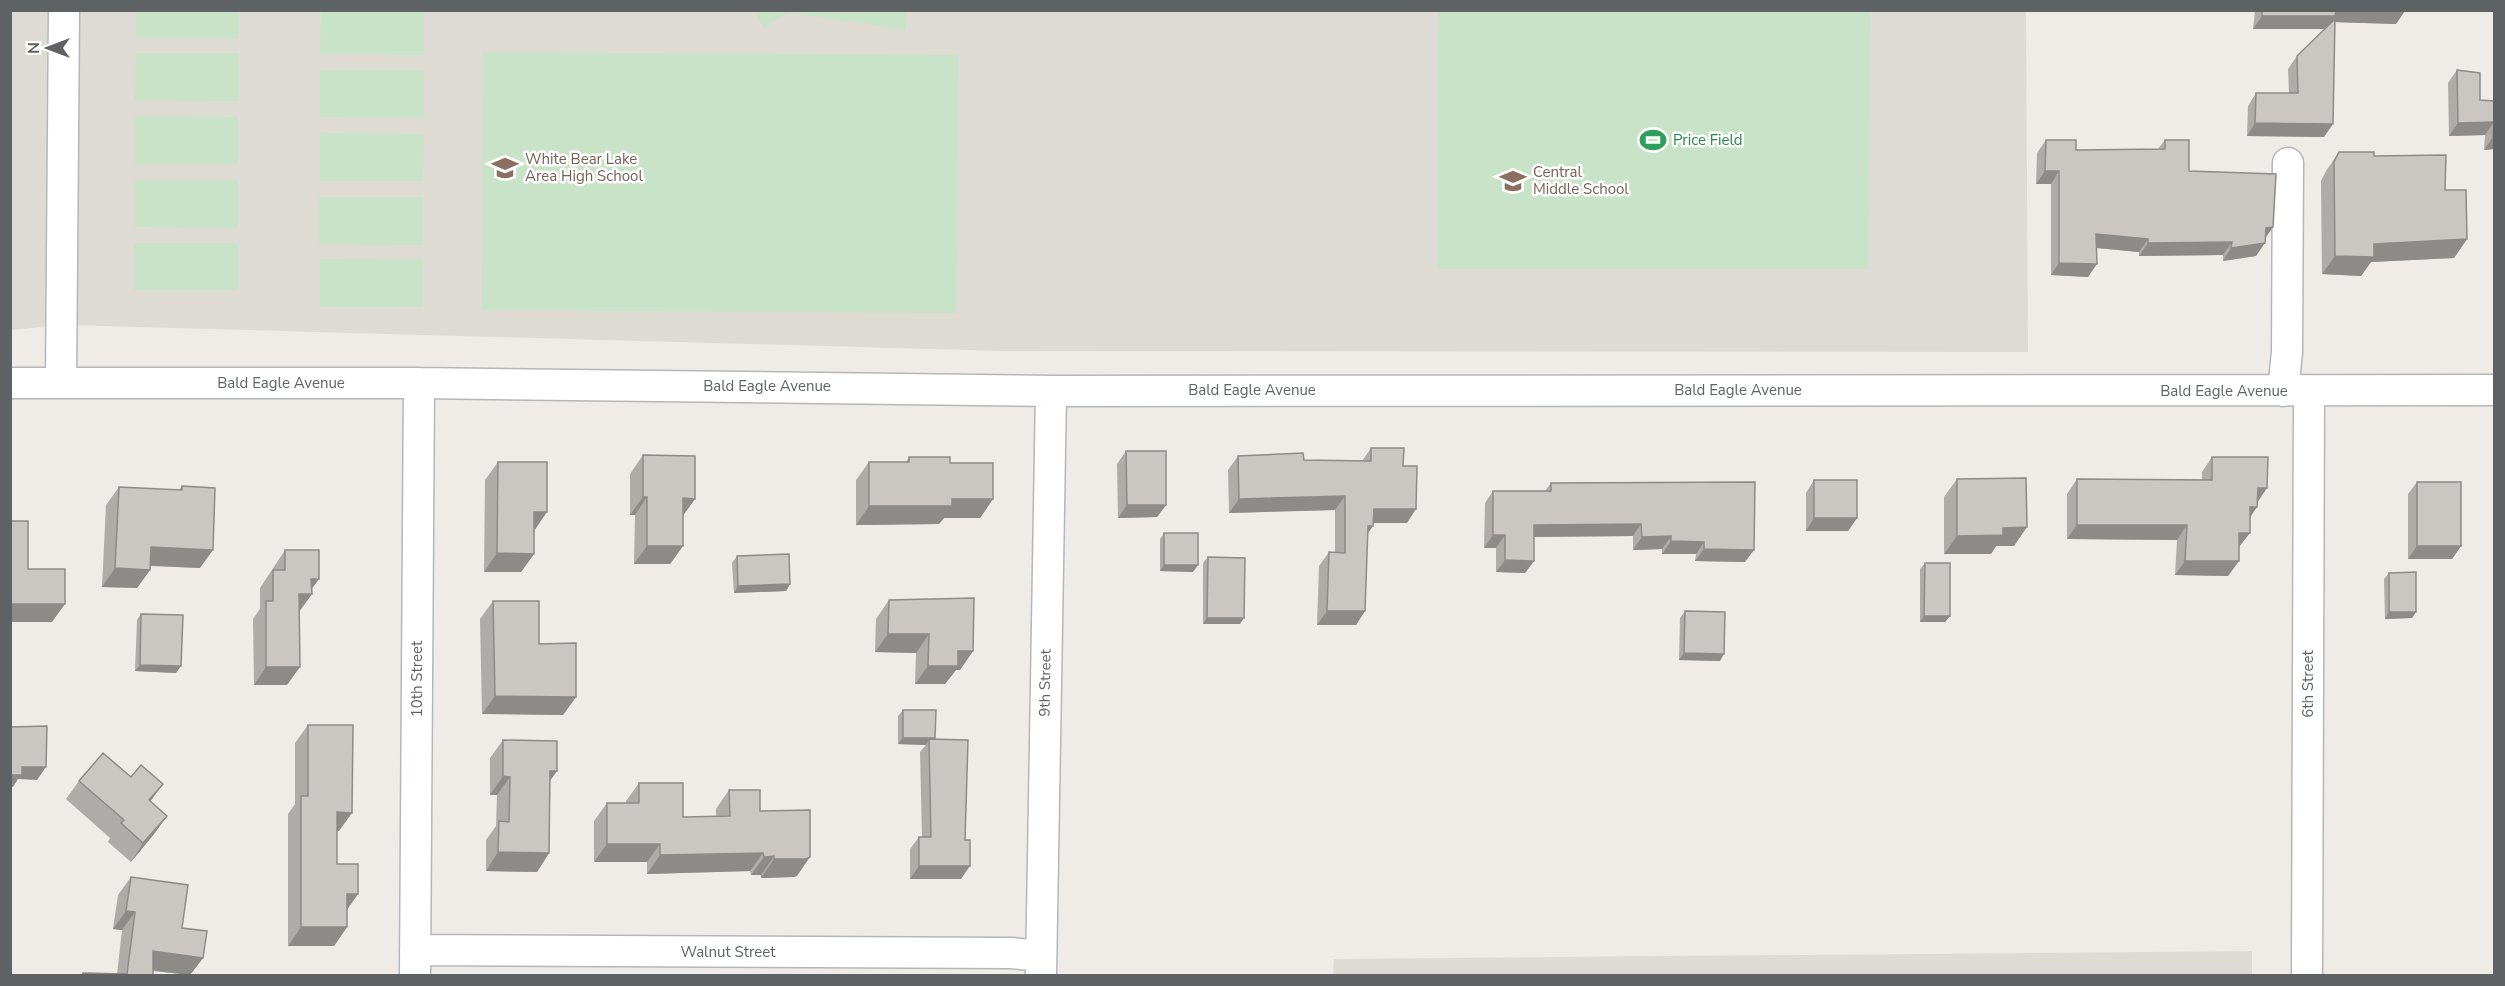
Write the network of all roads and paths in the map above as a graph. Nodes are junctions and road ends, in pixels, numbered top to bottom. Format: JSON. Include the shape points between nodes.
{"nodes":[{"id":1,"x":64,"y":10,"type":"edge"},
{"id":2,"x":2288,"y":163,"type":"dead end"},
{"id":3,"x":10,"y":383,"type":"edge"},
{"id":4,"x":61,"y":383,"type":"junction"},
{"id":5,"x":419,"y":383,"type":"junction"},
{"id":6,"x":2494,"y":390,"type":"edge"},
{"id":7,"x":1051,"y":391,"type":"junction"},
{"id":8,"x":2296,"y":392,"type":"junction"},
{"id":9,"x":415,"y":963,"type":"edge"},
{"id":10,"x":1041,"y":966,"type":"edge"},
{"id":11,"x":2307,"y":975,"type":"edge"}],
"edges":[{"from":1,"to":4,"type":"street"},
{"from":2,"to":8,"type":"street","name":"6th Street","via":[[2287,352]]},
{"from":3,"to":4,"type":"street","name":"Bald Eagle Avenue"},
{"from":4,"to":5,"type":"street","name":"Bald Eagle Avenue"},
{"from":5,"to":7,"type":"street","name":"Bald Eagle Avenue"},
{"from":5,"to":9,"type":"street","name":"10th Street"},
{"from":6,"to":8,"type":"street","name":"Bald Eagle Avenue"},
{"from":7,"to":8,"type":"street","name":"Bald Eagle Avenue"},
{"from":7,"to":10,"type":"street","name":"9th Street"},
{"from":8,"to":11,"type":"street","name":"6th Street"},
{"from":9,"to":10,"type":"street","name":"Walnut Street","via":[[1011,953]]}]}
